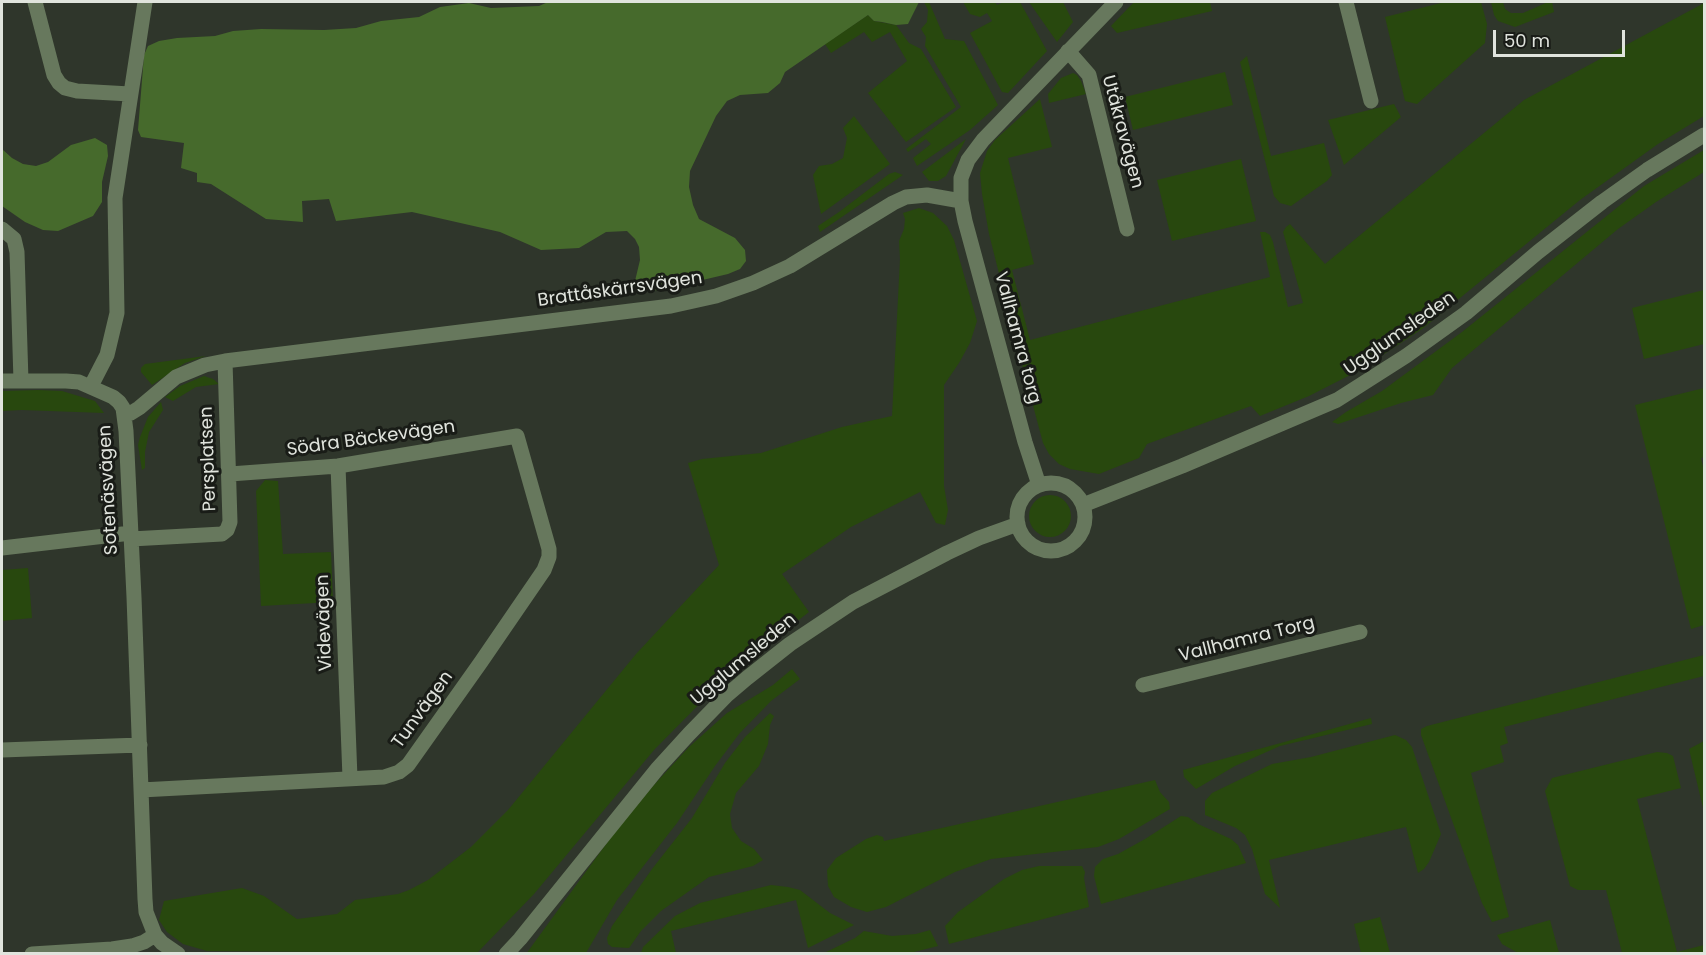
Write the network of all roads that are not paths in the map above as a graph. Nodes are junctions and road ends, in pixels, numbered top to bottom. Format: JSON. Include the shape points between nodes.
{"nodes":[{"id":1,"x":35,"y":2,"type":"edge"},
{"id":2,"x":145,"y":2,"type":"edge"},
{"id":3,"x":1116,"y":2,"type":"edge"},
{"id":4,"x":1346,"y":2,"type":"edge"},
{"id":5,"x":1068,"y":51,"type":"junction"},
{"id":6,"x":130,"y":94,"type":"junction"},
{"id":7,"x":1371,"y":101,"type":"dead end"},
{"id":8,"x":1704,"y":135,"type":"edge"},
{"id":9,"x":961,"y":201,"type":"junction"},
{"id":10,"x":2,"y":229,"type":"edge"},
{"id":11,"x":1127,"y":229,"type":"dead end"},
{"id":12,"x":225,"y":361,"type":"junction"},
{"id":13,"x":2,"y":381,"type":"edge"},
{"id":14,"x":21,"y":381,"type":"junction"},
{"id":15,"x":91,"y":386,"type":"junction"},
{"id":16,"x":125,"y":414,"type":"junction"},
{"id":17,"x":517,"y":436,"type":"joint"},
{"id":18,"x":338,"y":466,"type":"junction"},
{"id":19,"x":230,"y":474,"type":"junction"},
{"id":20,"x":1039,"y":485,"type":"junction"},
{"id":21,"x":1083,"y":505,"type":"junction"},
{"id":22,"x":1018,"y":524,"type":"junction"},
{"id":23,"x":131,"y":536,"type":"junction"},
{"id":24,"x":2,"y":549,"type":"edge"},
{"id":25,"x":1360,"y":632,"type":"dead end"},
{"id":26,"x":1143,"y":685,"type":"dead end"},
{"id":27,"x":140,"y":745,"type":"junction"},
{"id":28,"x":2,"y":750,"type":"edge"},
{"id":29,"x":350,"y":778,"type":"junction"},
{"id":30,"x":141,"y":790,"type":"junction"},
{"id":31,"x":155,"y":935,"type":"junction"},
{"id":32,"x":32,"y":954,"type":"edge"},
{"id":33,"x":178,"y":954,"type":"edge"},
{"id":34,"x":506,"y":954,"type":"edge"}],
"edges":[{"from":1,"to":6,"type":"street","via":[[59,83],[77,91]]},
{"from":2,"to":6,"type":"street"},
{"from":3,"to":5,"type":"street"},
{"from":4,"to":7,"type":"street"},
{"from":5,"to":9,"type":"street","via":[[968,160],[961,178]]},
{"from":5,"to":11,"type":"street","name":"Utåkravägen","via":[[1089,75]]},
{"from":6,"to":15,"type":"street","via":[[115,198],[117,313],[107,356]]},
{"from":8,"to":21,"type":"street","name":"Ugglumsleden","via":[[1602,202],[1466,313],[1337,400]]},
{"from":9,"to":12,"type":"street","name":"Brattåskärrsvägen","via":[[943,196],[906,197],[790,266],[716,296],[671,306]]},
{"from":9,"to":20,"type":"street","name":"Vallhamra torg"},
{"from":10,"to":14,"type":"street","via":[[14,239],[17,252]]},
{"from":12,"to":16,"type":"street","name":"Brattåskärrsvägen","via":[[176,378],[139,408]]},
{"from":12,"to":19,"type":"street","name":"Persplatsen"},
{"from":13,"to":14,"type":"street"},
{"from":14,"to":15,"type":"street","via":[[66,381]]},
{"from":15,"to":16,"type":"street","name":"Sotenäsvägen","via":[[119,402]]},
{"from":16,"to":23,"type":"street","name":"Sotenäsvägen"},
{"from":17,"to":18,"type":"street","name":"Södra Bäckevägen"},
{"from":17,"to":29,"type":"street","name":"Tunvägen","via":[[549,549],[544,570],[408,765],[392,776]]},
{"from":18,"to":19,"type":"street","name":"Södra Bäckevägen"},
{"from":18,"to":29,"type":"street","name":"Videvägen"},
{"from":19,"to":23,"type":"street","name":"Persplatsen","via":[[230,522],[222,534]]},
{"from":20,"to":21,"type":"street","via":[[1065,486]]},
{"from":20,"to":22,"type":"street","via":[[1021,501]]},
{"from":21,"to":22,"type":"street","via":[[1082,531],[1069,546],[1057,550],[1032,545]]},
{"from":22,"to":34,"type":"street","name":"Ugglumsleden","via":[[958,548],[853,602],[747,678],[658,768]]},
{"from":23,"to":24,"type":"street"},
{"from":23,"to":27,"type":"street","name":"Sotenäsvägen"},
{"from":25,"to":26,"type":"street","name":"Vallhamra Torg"},
{"from":27,"to":28,"type":"street"},
{"from":27,"to":30,"type":"street","name":"Sotenäsvägen"},
{"from":29,"to":30,"type":"street","name":"Tunvägen"},
{"from":30,"to":31,"type":"street","name":"Sotenäsvägen","via":[[145,899]]},
{"from":31,"to":32,"type":"street","via":[[132,946]]},
{"from":31,"to":33,"type":"street"}]}
